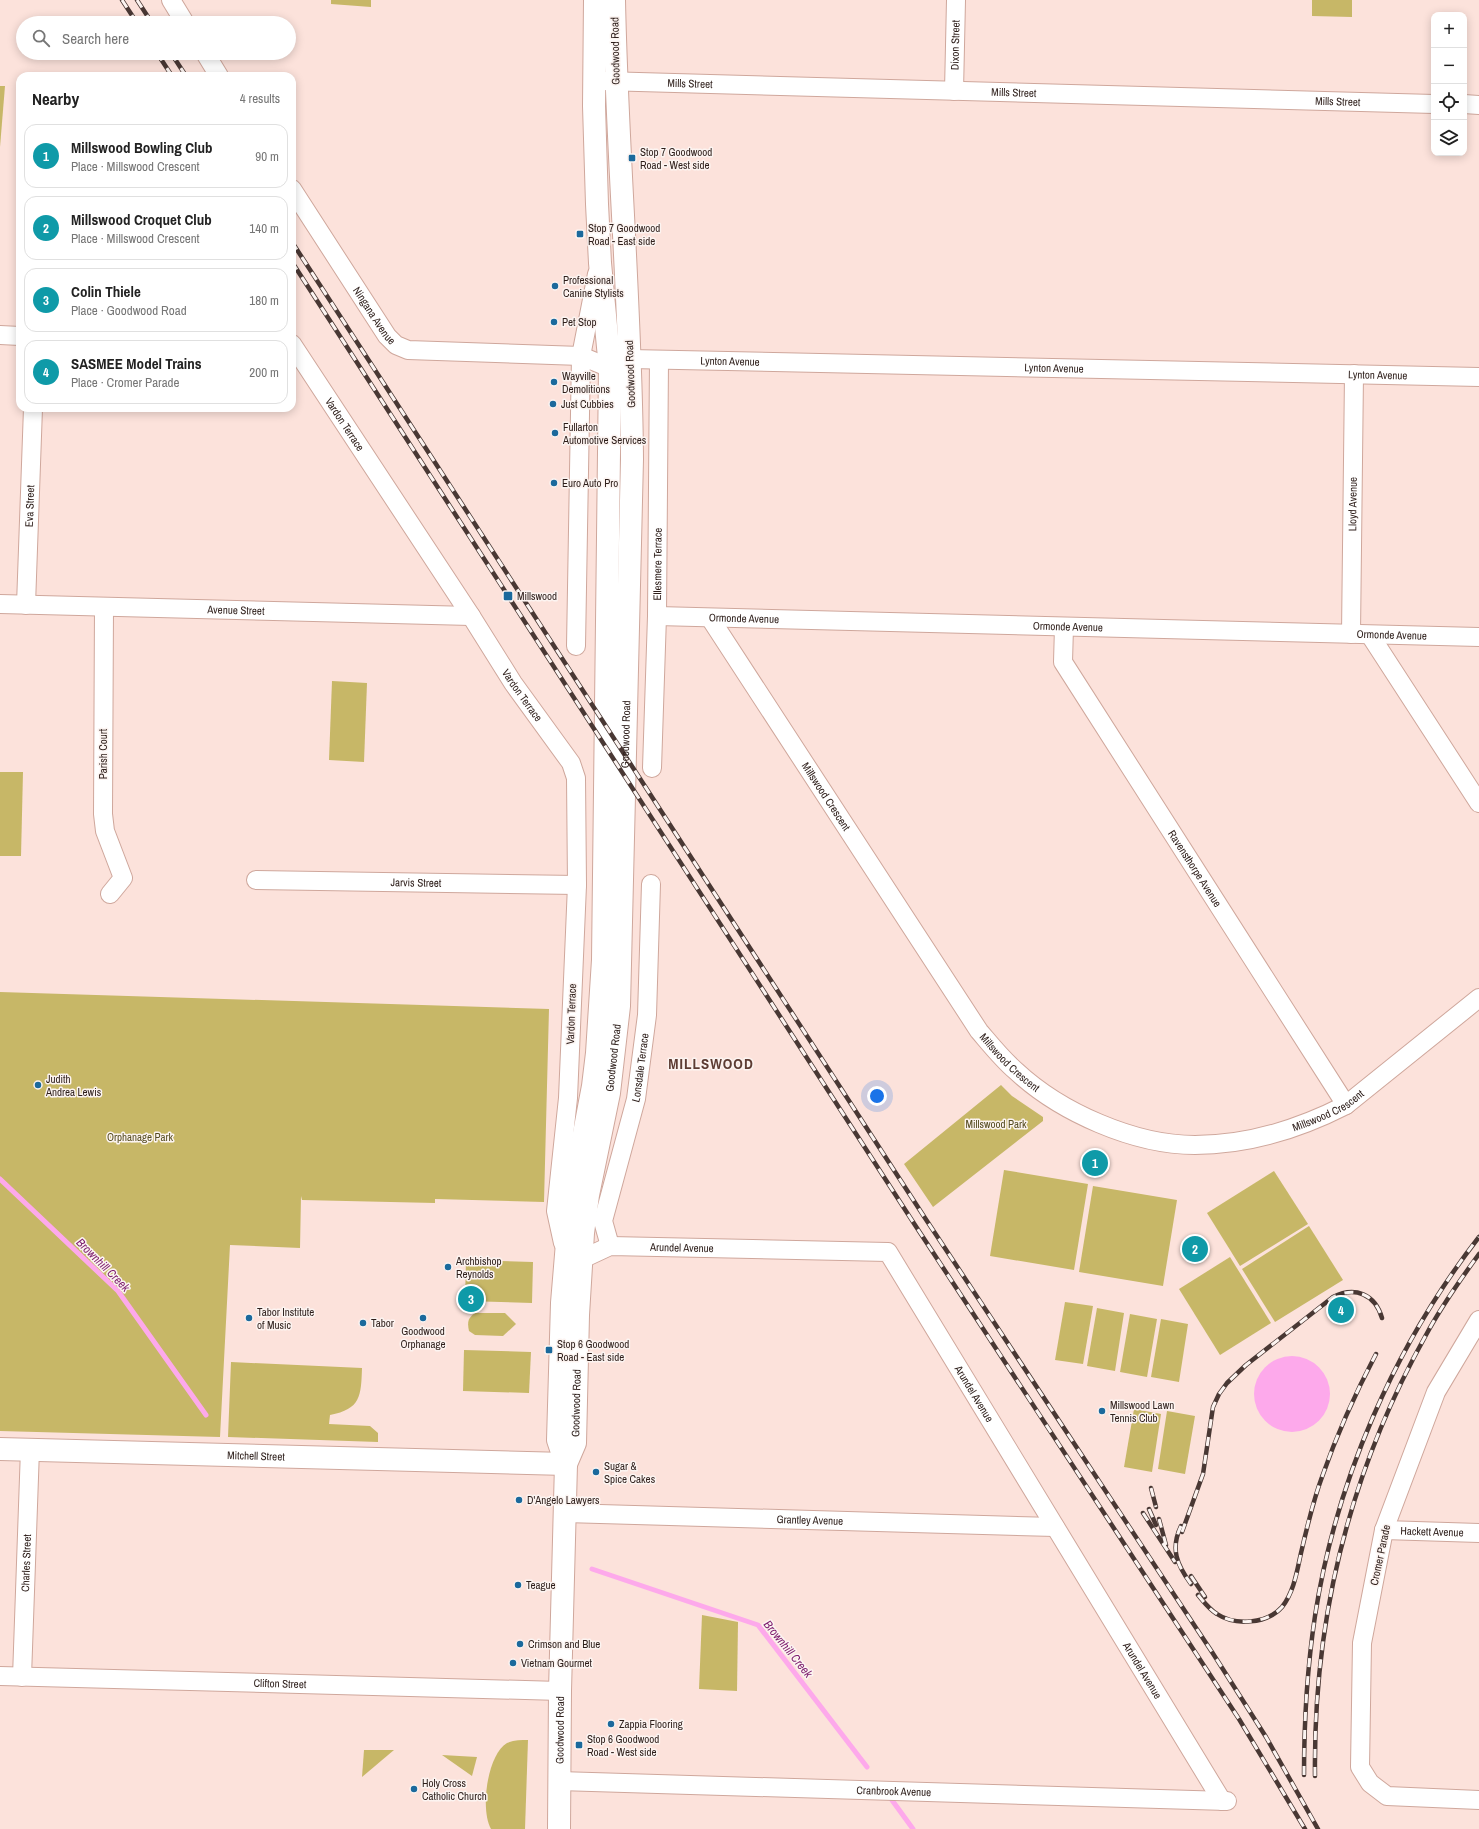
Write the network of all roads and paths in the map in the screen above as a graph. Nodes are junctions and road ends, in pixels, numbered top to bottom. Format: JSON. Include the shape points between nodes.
{"nodes":[{"id":1,"x":171,"y":0,"type":"edge"},
{"id":2,"x":595,"y":0,"type":"edge"},
{"id":3,"x":614,"y":0,"type":"edge"},
{"id":4,"x":956,"y":0,"type":"edge"},
{"id":5,"x":181,"y":16,"type":"edge"},
{"id":6,"x":210,"y":60,"type":"edge"},
{"id":7,"x":217,"y":72,"type":"edge"},
{"id":8,"x":594,"y":81,"type":"junction"},
{"id":9,"x":616,"y":81,"type":"junction"},
{"id":10,"x":954,"y":90,"type":"junction"},
{"id":11,"x":1431,"y":104,"type":"edge"},
{"id":12,"x":1467,"y":104,"type":"edge"},
{"id":13,"x":1479,"y":105,"type":"edge"},
{"id":14,"x":296,"y":195,"type":"edge"},
{"id":15,"x":600,"y":263,"type":"junction"},
{"id":16,"x":0,"y":335,"type":"edge"},
{"id":17,"x":16,"y":336,"type":"edge"},
{"id":18,"x":296,"y":350,"type":"edge"},
{"id":19,"x":581,"y":356,"type":"junction"},
{"id":20,"x":630,"y":359,"type":"junction"},
{"id":21,"x":659,"y":360,"type":"junction"},
{"id":22,"x":610,"y":368,"type":"junction"},
{"id":23,"x":1354,"y":374,"type":"junction"},
{"id":24,"x":1479,"y":377,"type":"edge"},
{"id":25,"x":33,"y":412,"type":"edge"},
{"id":26,"x":0,"y":604,"type":"edge"},
{"id":27,"x":26,"y":605,"type":"junction"},
{"id":28,"x":104,"y":607,"type":"junction"},
{"id":29,"x":471,"y":616,"type":"junction"},
{"id":30,"x":657,"y":616,"type":"junction"},
{"id":31,"x":710,"y":618,"type":"junction"},
{"id":32,"x":1064,"y":627,"type":"junction"},
{"id":33,"x":1351,"y":634,"type":"junction"},
{"id":34,"x":1370,"y":635,"type":"junction"},
{"id":35,"x":1479,"y":638,"type":"edge"},
{"id":36,"x":576,"y":646,"type":"dead end"},
{"id":37,"x":652,"y":768,"type":"dead end"},
{"id":38,"x":1479,"y":803,"type":"edge"},
{"id":39,"x":256,"y":880,"type":"dead end"},
{"id":40,"x":651,"y":884,"type":"dead end"},
{"id":41,"x":576,"y":885,"type":"junction"},
{"id":42,"x":110,"y":894,"type":"dead end"},
{"id":43,"x":1479,"y":998,"type":"edge"},
{"id":44,"x":568,"y":1098,"type":"junction"},
{"id":45,"x":1346,"y":1105,"type":"junction"},
{"id":46,"x":587,"y":1112,"type":"junction"},
{"id":47,"x":610,"y":1246,"type":"junction"},
{"id":48,"x":573,"y":1257,"type":"junction"},
{"id":49,"x":1479,"y":1320,"type":"edge"},
{"id":50,"x":558,"y":1440,"type":"junction"},
{"id":51,"x":0,"y":1449,"type":"edge"},
{"id":52,"x":30,"y":1449,"type":"junction"},
{"id":53,"x":512,"y":1462,"type":"junction"},
{"id":54,"x":566,"y":1464,"type":"junction"},
{"id":55,"x":565,"y":1513,"type":"junction"},
{"id":56,"x":1055,"y":1526,"type":"junction"},
{"id":57,"x":1384,"y":1530,"type":"junction"},
{"id":58,"x":1479,"y":1532,"type":"edge"},
{"id":59,"x":0,"y":1676,"type":"edge"},
{"id":60,"x":22,"y":1676,"type":"junction"},
{"id":61,"x":560,"y":1691,"type":"junction"},
{"id":62,"x":560,"y":1781,"type":"junction"},
{"id":63,"x":1479,"y":1800,"type":"edge"},
{"id":64,"x":1225,"y":1801,"type":"joint"},
{"id":65,"x":559,"y":1829,"type":"edge"}],
"edges":[{"from":1,"to":5,"type":"street"},
{"from":2,"to":8,"type":"main road","name":"Goodwood Road"},
{"from":3,"to":9,"type":"main road","name":"Goodwood Road"},
{"from":4,"to":10,"type":"street","name":"Dixon Street"},
{"from":6,"to":7,"type":"street"},
{"from":8,"to":9,"type":"street","name":"Mills Street"},
{"from":8,"to":15,"type":"main road","name":"Goodwood Road"},
{"from":9,"to":10,"type":"street","name":"Mills Street"},
{"from":9,"to":20,"type":"main road","name":"Goodwood Road"},
{"from":10,"to":11,"type":"street","name":"Mills Street"},
{"from":12,"to":13,"type":"street"},
{"from":14,"to":19,"type":"street","name":"Ningana Avenue","via":[[387,336],[396,345],[408,350]]},
{"from":15,"to":19,"type":"street"},
{"from":15,"to":22,"type":"main road","name":"Goodwood Road"},
{"from":16,"to":17,"type":"street"},
{"from":18,"to":29,"type":"street","name":"Vardon Terrace"},
{"from":19,"to":22,"type":"street","name":"Ningana Avenue"},
{"from":19,"to":36,"type":"street"},
{"from":20,"to":21,"type":"street","name":"Lynton Avenue"},
{"from":20,"to":48,"type":"main road","name":"Goodwood Road","via":[[632,459],[619,1006],[609,1093]]},
{"from":21,"to":23,"type":"street","name":"Lynton Avenue"},
{"from":21,"to":30,"type":"street","name":"Ellesmere Terrace"},
{"from":22,"to":46,"type":"main road","name":"Goodwood Road","via":[[603,960],[597,1053]]},
{"from":23,"to":24,"type":"street","name":"Lynton Avenue"},
{"from":23,"to":33,"type":"street","name":"Lloyd Avenue"},
{"from":25,"to":27,"type":"street","name":"Eva Street"},
{"from":26,"to":27,"type":"street","name":"Avenue Street"},
{"from":27,"to":28,"type":"street","name":"Avenue Street"},
{"from":28,"to":29,"type":"street","name":"Avenue Street"},
{"from":28,"to":42,"type":"street","name":"Parish Court","via":[[103,814],[105,831],[123,878]]},
{"from":29,"to":41,"type":"street","name":"Vardon Terrace","via":[[513,683],[571,763],[576,778]]},
{"from":30,"to":31,"type":"street","name":"Ormonde Avenue"},
{"from":30,"to":37,"type":"street","name":"Ellesmere Terrace"},
{"from":31,"to":32,"type":"street","name":"Ormonde Avenue"},
{"from":31,"to":45,"type":"street","name":"Millswood Crescent","via":[[979,1031],[1016,1071],[1038,1090],[1066,1108],[1109,1128],[1139,1137],[1193,1146],[1226,1144],[1267,1136],[1296,1128]]},
{"from":32,"to":33,"type":"street","name":"Ormonde Avenue"},
{"from":32,"to":45,"type":"street","name":"Ravensthorpe Avenue","via":[[1063,662]]},
{"from":33,"to":34,"type":"street","name":"Ormonde Avenue"},
{"from":34,"to":35,"type":"street","name":"Ormonde Avenue"},
{"from":34,"to":38,"type":"street"},
{"from":39,"to":41,"type":"street","name":"Jarvis Street"},
{"from":40,"to":47,"type":"street","name":"Lonsdale Terrace","via":[[647,1015],[636,1099],[604,1220]]},
{"from":41,"to":44,"type":"street","name":"Vardon Terrace"},
{"from":43,"to":45,"type":"street","name":"Millswood Crescent"},
{"from":44,"to":46,"type":"street","via":[[575,1110]]},
{"from":44,"to":48,"type":"street","name":"Vardon Terrace","via":[[556,1211]]},
{"from":46,"to":48,"type":"main road","name":"Goodwood Road","via":[[570,1208]]},
{"from":47,"to":48,"type":"street","name":"Arundel Avenue"},
{"from":47,"to":56,"type":"street","name":"Arundel Avenue","via":[[888,1252]]},
{"from":48,"to":50,"type":"main road","name":"Goodwood Road","via":[[562,1303]]},
{"from":48,"to":54,"type":"main road","name":"Goodwood Road","via":[[575,1443]]},
{"from":49,"to":57,"type":"street","name":"Cromer Parade","via":[[1436,1392]]},
{"from":50,"to":53,"type":"main road","name":"Mitchell Street","via":[[536,1453]]},
{"from":50,"to":54,"type":"main road","name":"Goodwood Road"},
{"from":51,"to":52,"type":"main road","name":"Mitchell Street"},
{"from":52,"to":53,"type":"main road","name":"Mitchell Street"},
{"from":52,"to":60,"type":"street","name":"Charles Street"},
{"from":53,"to":54,"type":"main road","name":"Mitchell Street"},
{"from":54,"to":55,"type":"main road","name":"Goodwood Road"},
{"from":55,"to":56,"type":"street","name":"Grantley Avenue"},
{"from":55,"to":61,"type":"main road","name":"Goodwood Road"},
{"from":56,"to":64,"type":"street","name":"Arundel Avenue"},
{"from":57,"to":58,"type":"street","name":"Hackett Avenue"},
{"from":57,"to":63,"type":"street","name":"Cromer Parade","via":[[1362,1643],[1360,1767],[1370,1783],[1387,1796]]},
{"from":59,"to":60,"type":"street","name":"Clifton Street"},
{"from":60,"to":61,"type":"street","name":"Clifton Street"},
{"from":61,"to":62,"type":"main road","name":"Goodwood Road"},
{"from":62,"to":64,"type":"street","name":"Cranbrook Avenue"},
{"from":62,"to":65,"type":"main road","name":"Goodwood Road"}]}
